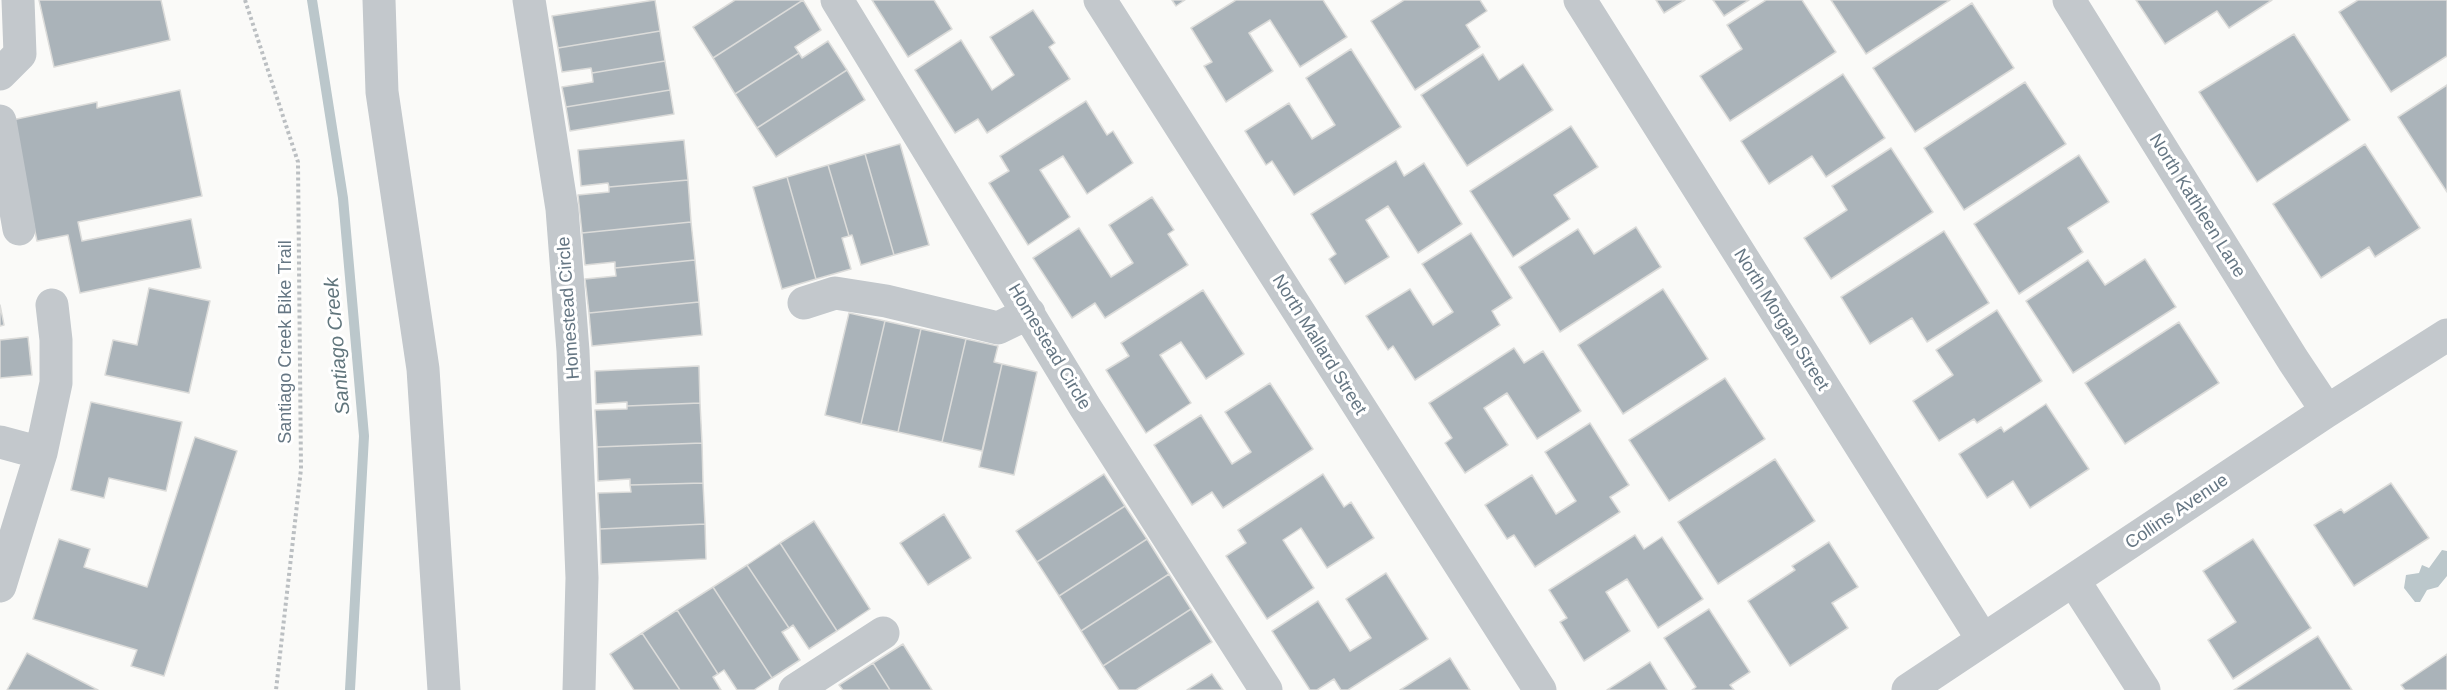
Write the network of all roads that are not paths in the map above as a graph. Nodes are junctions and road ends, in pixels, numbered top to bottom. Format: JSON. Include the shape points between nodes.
{"nodes":[{"id":1,"x":18,"y":0,"type":"edge"},
{"id":2,"x":380,"y":0,"type":"edge"},
{"id":3,"x":529,"y":0,"type":"edge"},
{"id":4,"x":837,"y":0,"type":"edge"},
{"id":5,"x":1100,"y":0,"type":"edge"},
{"id":6,"x":1580,"y":0,"type":"edge"},
{"id":7,"x":2069,"y":0,"type":"edge"},
{"id":8,"x":0,"y":74,"type":"edge"},
{"id":9,"x":0,"y":121,"type":"edge"},
{"id":10,"x":19,"y":229,"type":"dead end"},
{"id":11,"x":804,"y":303,"type":"dead end"},
{"id":12,"x":52,"y":305,"type":"dead end"},
{"id":13,"x":1029,"y":313,"type":"junction"},
{"id":14,"x":2447,"y":335,"type":"edge"},
{"id":15,"x":2327,"y":411,"type":"junction"},
{"id":16,"x":0,"y":442,"type":"edge"},
{"id":17,"x":41,"y":453,"type":"junction"},
{"id":18,"x":2074,"y":581,"type":"junction"},
{"id":19,"x":0,"y":586,"type":"edge"},
{"id":20,"x":883,"y":633,"type":"dead end"},
{"id":21,"x":1983,"y":640,"type":"junction"},
{"id":22,"x":444,"y":690,"type":"edge"},
{"id":23,"x":579,"y":690,"type":"edge"},
{"id":24,"x":795,"y":690,"type":"edge"},
{"id":25,"x":1266,"y":690,"type":"edge"},
{"id":26,"x":1540,"y":690,"type":"edge"},
{"id":27,"x":1908,"y":690,"type":"edge"},
{"id":28,"x":2144,"y":690,"type":"edge"}],
"edges":[{"from":1,"to":8,"type":"street","via":[[20,54]]},
{"from":2,"to":22,"type":"street","via":[[382,92],[423,369]]},
{"from":3,"to":23,"type":"street","name":"Homestead Circle","via":[[562,209],[573,351],[582,578]]},
{"from":4,"to":13,"type":"street","name":"Homestead Circle"},
{"from":5,"to":26,"type":"street","name":"North Mallard Street"},
{"from":6,"to":21,"type":"street","name":"North Morgan Street"},
{"from":7,"to":15,"type":"street","name":"North Kathleen Lane"},
{"from":9,"to":10,"type":"street"},
{"from":11,"to":13,"type":"street","via":[[835,293],[998,328]]},
{"from":12,"to":17,"type":"street","via":[[56,383]]},
{"from":13,"to":25,"type":"street","name":"Homestead Circle"},
{"from":14,"to":15,"type":"street","name":"Collins Avenue"},
{"from":15,"to":18,"type":"street","name":"Collins Avenue"},
{"from":16,"to":17,"type":"street"},
{"from":17,"to":19,"type":"street"},
{"from":18,"to":21,"type":"street","name":"Collins Avenue"},
{"from":18,"to":28,"type":"street"},
{"from":20,"to":24,"type":"street"},
{"from":21,"to":27,"type":"street","name":"Collins Avenue"}]}
